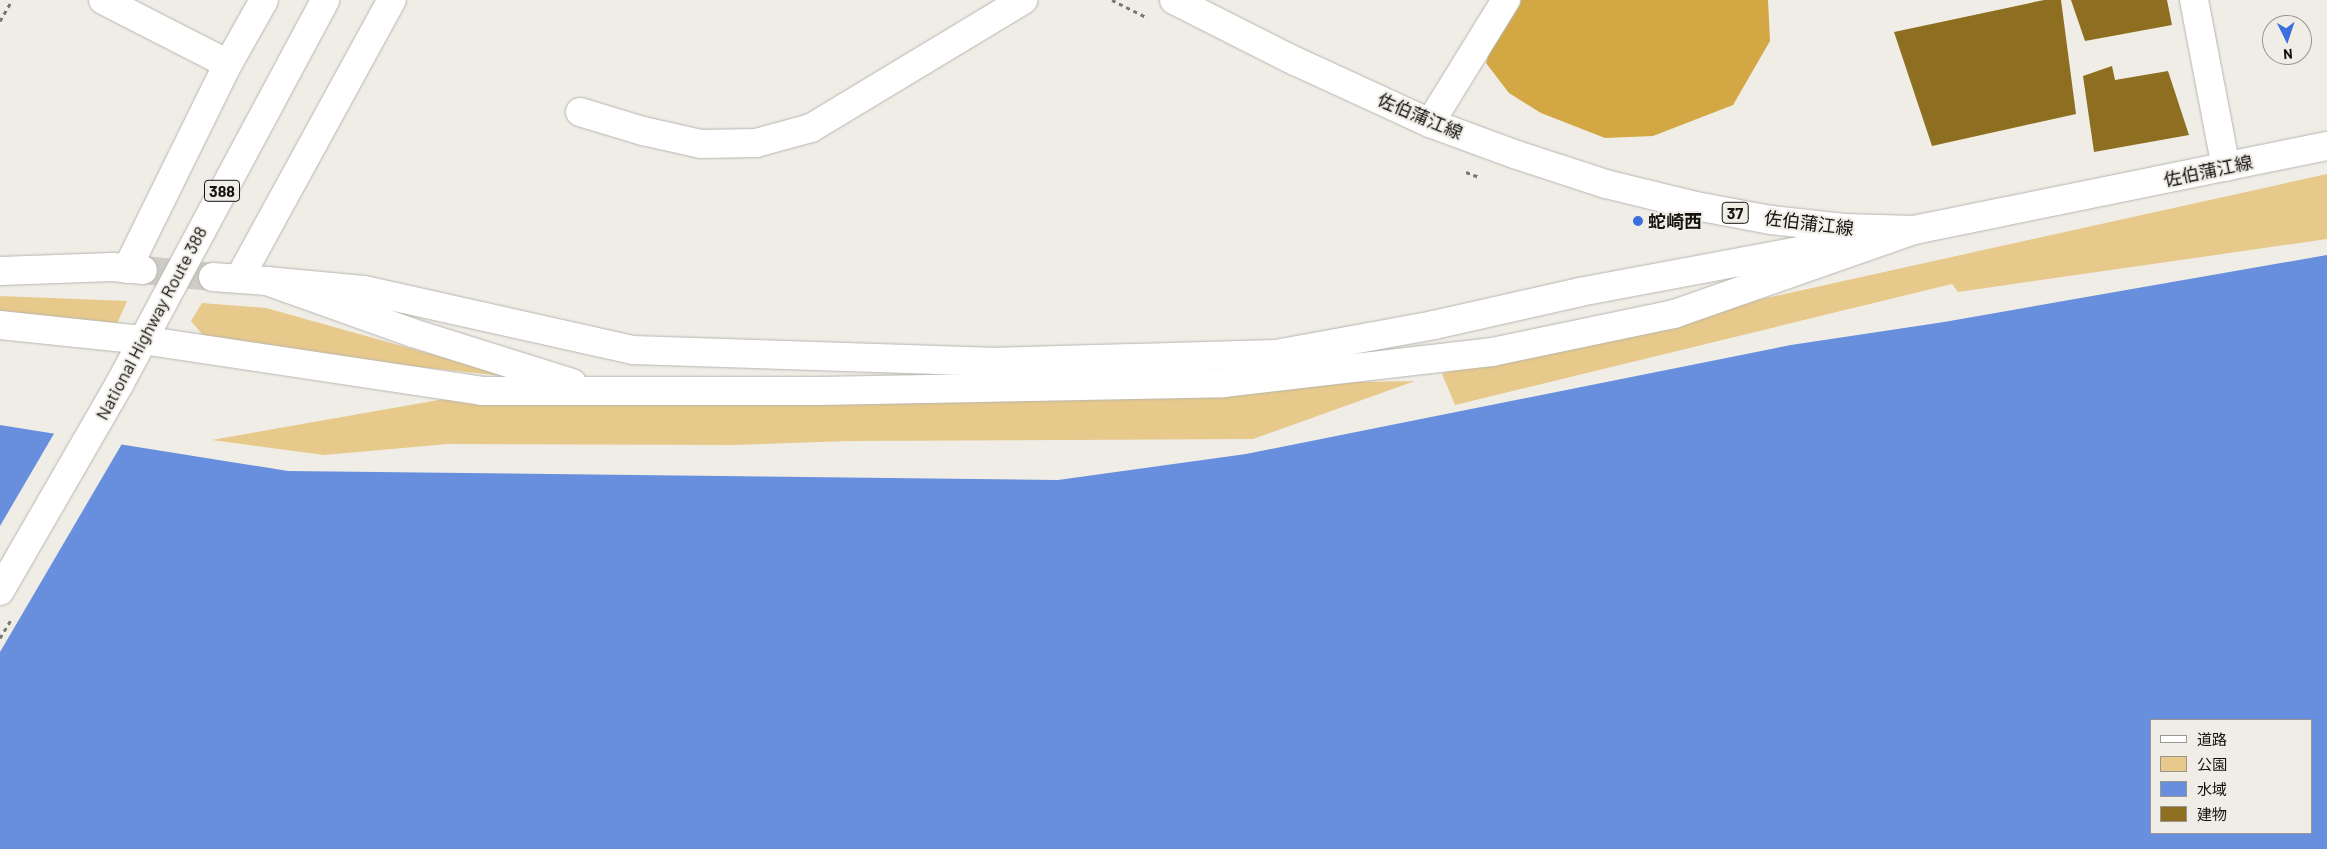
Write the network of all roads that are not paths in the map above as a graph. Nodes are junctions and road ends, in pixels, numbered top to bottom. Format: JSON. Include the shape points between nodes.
{"nodes":[{"id":1,"x":103,"y":0,"type":"edge"},
{"id":2,"x":264,"y":0,"type":"edge"},
{"id":3,"x":325,"y":0,"type":"edge"},
{"id":4,"x":392,"y":0,"type":"edge"},
{"id":5,"x":1023,"y":0,"type":"edge"},
{"id":6,"x":1174,"y":0,"type":"edge"},
{"id":7,"x":1506,"y":0,"type":"edge"},
{"id":8,"x":2194,"y":0,"type":"edge"},
{"id":9,"x":228,"y":64,"type":"junction"},
{"id":10,"x":580,"y":112,"type":"dead end"},
{"id":11,"x":1430,"y":122,"type":"junction"},
{"id":12,"x":2327,"y":146,"type":"edge"},
{"id":13,"x":2226,"y":167,"type":"junction"},
{"id":14,"x":1914,"y":230,"type":"junction"},
{"id":15,"x":0,"y":271,"type":"edge"},
{"id":16,"x":212,"y":277,"type":"tunnel mouth"},
{"id":17,"x":239,"y":279,"type":"junction"},
{"id":18,"x":267,"y":281,"type":"junction"},
{"id":19,"x":0,"y":325,"type":"edge"},
{"id":20,"x":142,"y":340,"type":"junction"},
{"id":21,"x":598,"y":390,"type":"junction"},
{"id":22,"x":0,"y":591,"type":"edge"}],
"edges":[{"from":1,"to":9,"type":"main road"},
{"from":2,"to":9,"type":"main road"},
{"from":3,"to":20,"type":"main road","name":"National Highway Route 388","number":"388"},
{"from":4,"to":17,"type":"main road"},
{"from":5,"to":10,"type":"main road","via":[[811,128],[756,143],[701,144]]},
{"from":6,"to":11,"type":"main road","name":"佐伯蒲江線","number":"37","via":[[1295,61]]},
{"from":7,"to":11,"type":"main road"},
{"from":8,"to":13,"type":"main road"},
{"from":9,"to":15,"type":"main road","via":[[135,270]]},
{"from":11,"to":14,"type":"main road","name":"佐伯蒲江線","number":"37","via":[[1606,184],[1696,206],[1771,220],[1844,228]]},
{"from":12,"to":13,"type":"main road","name":"佐伯蒲江線","number":"37"},
{"from":13,"to":14,"type":"main road","name":"佐伯蒲江線","number":"37"},
{"from":14,"to":18,"type":"main road","via":[[1580,292],[1434,325],[1276,354],[990,362],[633,350],[364,290]]},
{"from":14,"to":21,"type":"main road","via":[[1674,314],[1492,352],[1224,383],[818,391]]},
{"from":16,"to":17,"type":"main road"},
{"from":17,"to":18,"type":"main road"},
{"from":18,"to":21,"type":"main road","via":[[413,333]]},
{"from":19,"to":20,"type":"main road"},
{"from":20,"to":21,"type":"main road","via":[[482,391]]},
{"from":20,"to":22,"type":"main road","name":"National Highway Route 388","number":"388"}]}
